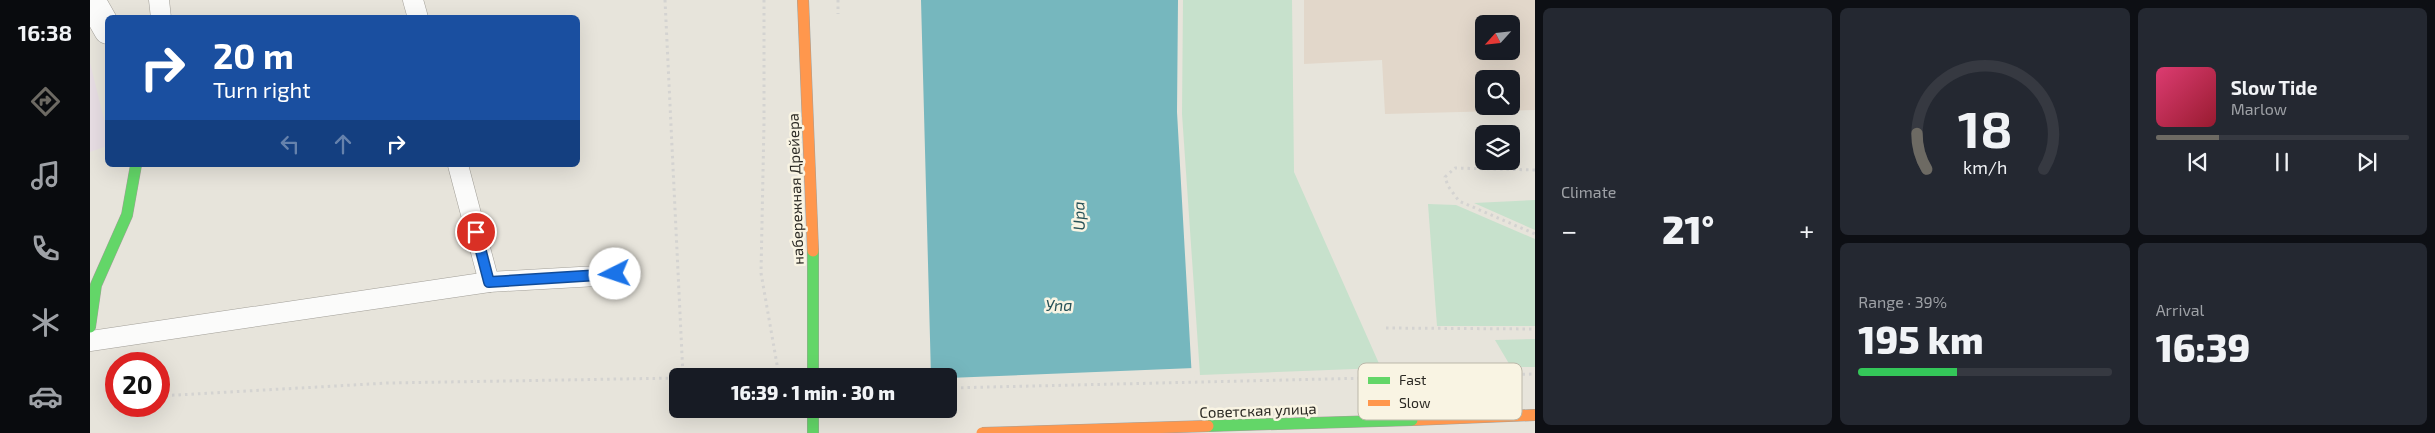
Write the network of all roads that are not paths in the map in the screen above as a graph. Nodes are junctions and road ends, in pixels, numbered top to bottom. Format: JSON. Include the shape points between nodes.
{"nodes":[{"id":1,"x":91,"y":0,"type":"edge"},
{"id":2,"x":159,"y":0,"type":"edge"},
{"id":3,"x":413,"y":0,"type":"edge"},
{"id":4,"x":803,"y":0,"type":"edge"},
{"id":5,"x":161,"y":15,"type":"edge"},
{"id":6,"x":417,"y":15,"type":"edge"},
{"id":7,"x":105,"y":25,"type":"edge"},
{"id":8,"x":136,"y":167,"type":"edge"},
{"id":9,"x":459,"y":167,"type":"edge"},
{"id":10,"x":615,"y":274,"type":"dead end"},
{"id":11,"x":489,"y":282,"type":"junction"},
{"id":12,"x":90,"y":327,"type":"edge"},
{"id":13,"x":90,"y":341,"type":"edge"},
{"id":14,"x":813,"y":368,"type":"edge"},
{"id":15,"x":1535,"y":415,"type":"edge"},
{"id":16,"x":1522,"y":416,"type":"edge"},
{"id":17,"x":813,"y":418,"type":"edge"},
{"id":18,"x":1412,"y":420,"type":"edge"},
{"id":19,"x":812,"y":433,"type":"edge"},
{"id":20,"x":982,"y":433,"type":"edge"}],
"edges":[{"from":1,"to":7,"type":"street"},
{"from":2,"to":5,"type":"lane"},
{"from":3,"to":6,"type":"lane"},
{"from":4,"to":14,"type":"main road","name":"набережная Дрейера","via":[[813,221]]},
{"from":8,"to":12,"type":"main road","via":[[127,215],[96,285]]},
{"from":9,"to":11,"type":"lane"},
{"from":10,"to":11,"type":"lane"},
{"from":11,"to":13,"type":"lane"},
{"from":15,"to":16,"type":"main road","name":"Советская улица","bridge":true},
{"from":17,"to":19,"type":"main road"},
{"from":18,"to":20,"type":"main road","name":"Советская улица","bridge":true}]}
